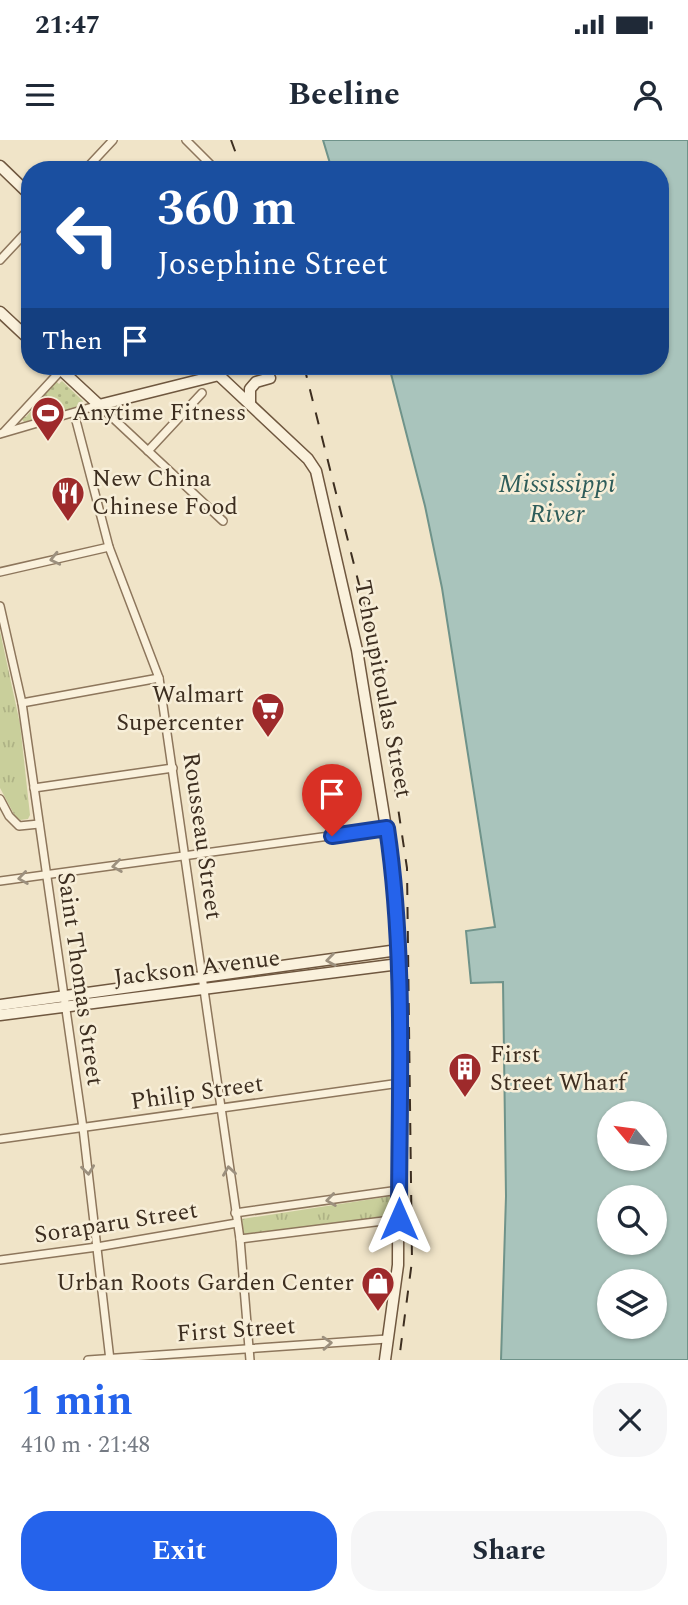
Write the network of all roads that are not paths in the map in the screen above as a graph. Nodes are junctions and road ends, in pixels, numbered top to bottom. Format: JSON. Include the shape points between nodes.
{"nodes":[{"id":1,"x":113,"y":140,"type":"edge"},
{"id":2,"x":186,"y":140,"type":"edge"},
{"id":3,"x":93,"y":161,"type":"edge"},
{"id":4,"x":207,"y":161,"type":"edge"},
{"id":5,"x":0,"y":166,"type":"edge"},
{"id":6,"x":21,"y":186,"type":"edge"},
{"id":7,"x":21,"y":238,"type":"edge"},
{"id":8,"x":0,"y":260,"type":"edge"},
{"id":9,"x":0,"y":312,"type":"edge"},
{"id":10,"x":21,"y":332,"type":"edge"},
{"id":11,"x":54,"y":375,"type":"edge"},
{"id":12,"x":69,"y":375,"type":"edge"},
{"id":13,"x":219,"y":375,"type":"joint"},
{"id":14,"x":270,"y":378,"type":"dead end"},
{"id":15,"x":201,"y":393,"type":"dead end"},
{"id":16,"x":250,"y":404,"type":"junction"},
{"id":17,"x":99,"y":405,"type":"junction"},
{"id":18,"x":74,"y":413,"type":"junction"},
{"id":19,"x":2,"y":433,"type":"edge"},
{"id":20,"x":148,"y":451,"type":"junction"},
{"id":21,"x":223,"y":521,"type":"dead end"},
{"id":22,"x":109,"y":547,"type":"junction"},
{"id":23,"x":0,"y":572,"type":"edge"},
{"id":24,"x":0,"y":606,"type":"edge"},
{"id":25,"x":159,"y":678,"type":"junction"},
{"id":26,"x":22,"y":703,"type":"junction"},
{"id":27,"x":173,"y":768,"type":"junction"},
{"id":28,"x":34,"y":788,"type":"junction"},
{"id":29,"x":0,"y":799,"type":"edge"},
{"id":30,"x":39,"y":824,"type":"junction"},
{"id":31,"x":387,"y":828,"type":"junction"},
{"id":32,"x":185,"y":857,"type":"junction"},
{"id":33,"x":46,"y":875,"type":"junction"},
{"id":34,"x":0,"y":881,"type":"edge"},
{"id":35,"x":398,"y":950,"type":"junction"},
{"id":36,"x":400,"y":964,"type":"junction"},
{"id":37,"x":203,"y":982,"type":"junction"},
{"id":38,"x":63,"y":1001,"type":"junction"},
{"id":39,"x":0,"y":1005,"type":"edge"},
{"id":40,"x":0,"y":1015,"type":"edge"},
{"id":41,"x":400,"y":1083,"type":"junction"},
{"id":42,"x":220,"y":1109,"type":"junction"},
{"id":43,"x":83,"y":1128,"type":"junction"},
{"id":44,"x":0,"y":1139,"type":"edge"},
{"id":45,"x":399,"y":1190,"type":"junction"},
{"id":46,"x":235,"y":1213,"type":"junction"},
{"id":47,"x":399,"y":1219,"type":"junction"},
{"id":48,"x":237,"y":1223,"type":"junction"},
{"id":49,"x":240,"y":1239,"type":"junction"},
{"id":50,"x":97,"y":1247,"type":"junction"},
{"id":51,"x":0,"y":1260,"type":"edge"},
{"id":52,"x":387,"y":1339,"type":"junction"},
{"id":53,"x":250,"y":1348,"type":"junction"},
{"id":54,"x":178,"y":1357,"type":"edge"},
{"id":55,"x":110,"y":1359,"type":"edge"},
{"id":56,"x":88,"y":1360,"type":"edge"},
{"id":57,"x":250,"y":1360,"type":"edge"},
{"id":58,"x":385,"y":1360,"type":"edge"}],
"edges":[{"from":1,"to":3,"type":"street"},
{"from":2,"to":4,"type":"street"},
{"from":5,"to":6,"type":"street"},
{"from":7,"to":8,"type":"street"},
{"from":9,"to":10,"type":"street"},
{"from":11,"to":19,"type":"street"},
{"from":12,"to":17,"type":"street"},
{"from":13,"to":16,"type":"street","name":"Tchoupitoulas Street"},
{"from":13,"to":17,"type":"street"},
{"from":14,"to":16,"type":"street","via":[[250,389]]},
{"from":15,"to":20,"type":"street"},
{"from":16,"to":31,"type":"street","name":"Tchoupitoulas Street","via":[[316,471],[357,650]]},
{"from":17,"to":18,"type":"street"},
{"from":17,"to":20,"type":"street"},
{"from":18,"to":19,"type":"street"},
{"from":18,"to":22,"type":"street","name":"Rousseau Street"},
{"from":20,"to":21,"type":"street"},
{"from":22,"to":23,"type":"street","one_way":true},
{"from":22,"to":25,"type":"street","name":"Rousseau Street"},
{"from":24,"to":26,"type":"street","name":"Saint Thomas Street"},
{"from":25,"to":26,"type":"street"},
{"from":25,"to":27,"type":"street","name":"Rousseau Street"},
{"from":26,"to":28,"type":"street","name":"Saint Thomas Street"},
{"from":27,"to":28,"type":"street"},
{"from":27,"to":32,"type":"street","name":"Rousseau Street"},
{"from":28,"to":30,"type":"street","name":"Saint Thomas Street"},
{"from":29,"to":30,"type":"street","via":[[19,826]]},
{"from":30,"to":33,"type":"street","name":"Saint Thomas Street"},
{"from":31,"to":32,"type":"street"},
{"from":31,"to":35,"type":"street","name":"Tchoupitoulas Street"},
{"from":32,"to":33,"type":"street","one_way":true},
{"from":32,"to":37,"type":"street","name":"Rousseau Street"},
{"from":33,"to":34,"type":"street","one_way":true},
{"from":33,"to":38,"type":"street","name":"Saint Thomas Street"},
{"from":35,"to":36,"type":"street","name":"Tchoupitoulas Street"},
{"from":35,"to":37,"type":"street","name":"Jackson Avenue","one_way":true},
{"from":36,"to":37,"type":"street","name":"Jackson Avenue"},
{"from":36,"to":41,"type":"street","name":"Tchoupitoulas Street"},
{"from":37,"to":38,"type":"street","name":"Jackson Avenue"},
{"from":37,"to":42,"type":"street","name":"Rousseau Street"},
{"from":38,"to":39,"type":"street","name":"Jackson Avenue"},
{"from":38,"to":40,"type":"street","name":"Jackson Avenue"},
{"from":38,"to":43,"type":"street","name":"Saint Thomas Street"},
{"from":41,"to":42,"type":"street","name":"Philip Street"},
{"from":41,"to":45,"type":"street","name":"Tchoupitoulas Street"},
{"from":42,"to":43,"type":"street","name":"Philip Street"},
{"from":46,"to":42,"type":"street","name":"Rousseau Street","one_way":true},
{"from":43,"to":44,"type":"street","name":"Philip Street"},
{"from":43,"to":50,"type":"street","name":"Saint Thomas Street","one_way":true},
{"from":45,"to":46,"type":"street","one_way":true},
{"from":45,"to":47,"type":"street","name":"Tchoupitoulas Street"},
{"from":46,"to":48,"type":"street","name":"Rousseau Street"},
{"from":47,"to":49,"type":"street"},
{"from":47,"to":52,"type":"street","name":"Tchoupitoulas Street","via":[[398,1265]]},
{"from":48,"to":49,"type":"street","name":"Rousseau Street"},
{"from":48,"to":50,"type":"street","name":"Soraparu Street"},
{"from":49,"to":53,"type":"street","name":"Rousseau Street"},
{"from":50,"to":51,"type":"street","name":"Soraparu Street"},
{"from":50,"to":55,"type":"street","name":"Saint Thomas Street"},
{"from":53,"to":52,"type":"street","name":"First Street","one_way":true},
{"from":52,"to":58,"type":"street","name":"Tchoupitoulas Street"},
{"from":53,"to":54,"type":"street","name":"First Street"},
{"from":53,"to":57,"type":"street","name":"Rousseau Street"},
{"from":54,"to":55,"type":"street","name":"First Street"},
{"from":55,"to":56,"type":"street","name":"First Street"}]}
